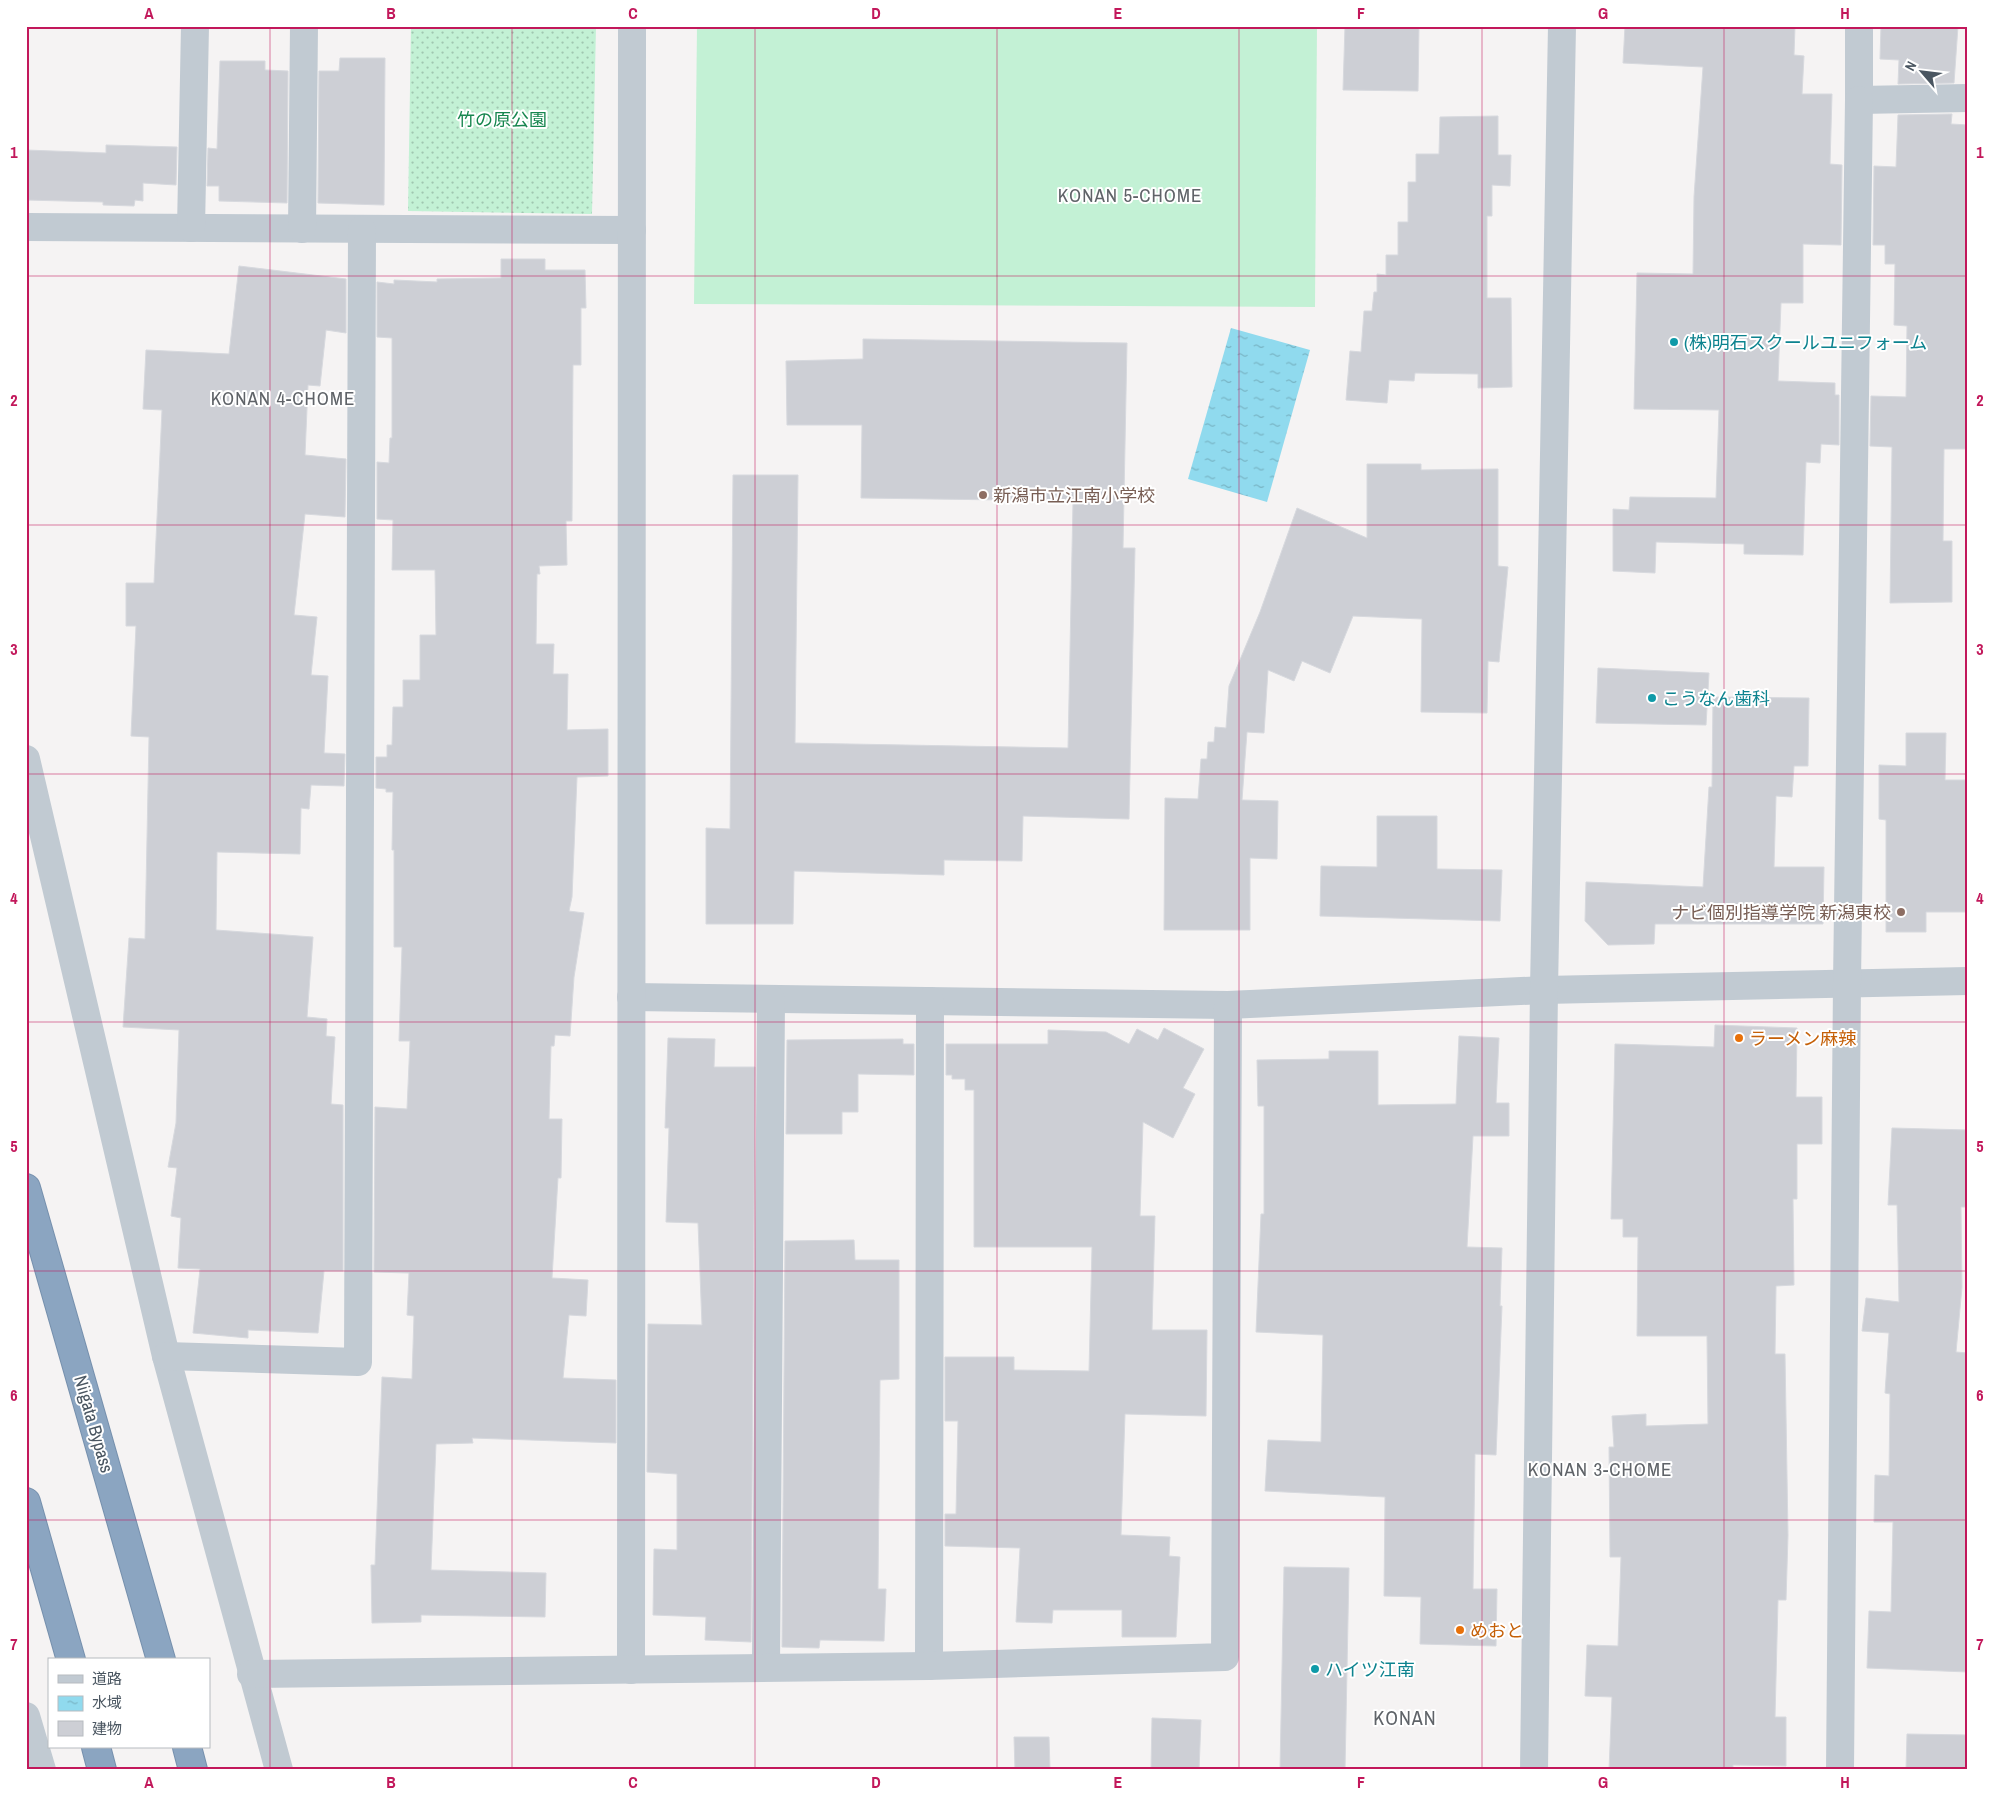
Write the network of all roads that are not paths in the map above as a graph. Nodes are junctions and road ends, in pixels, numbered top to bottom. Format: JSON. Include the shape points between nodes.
{"nodes":[{"id":1,"x":194,"y":26,"type":"edge"},
{"id":2,"x":304,"y":26,"type":"edge"},
{"id":3,"x":632,"y":26,"type":"edge"},
{"id":4,"x":1562,"y":26,"type":"edge"},
{"id":5,"x":1859,"y":26,"type":"edge"},
{"id":6,"x":1968,"y":98,"type":"edge"},
{"id":7,"x":1859,"y":100,"type":"junction"},
{"id":8,"x":26,"y":227,"type":"edge"},
{"id":9,"x":191,"y":228,"type":"junction"},
{"id":10,"x":302,"y":229,"type":"junction"},
{"id":11,"x":362,"y":230,"type":"junction"},
{"id":12,"x":632,"y":230,"type":"junction"},
{"id":13,"x":26,"y":759,"type":"edge"},
{"id":14,"x":1968,"y":981,"type":"edge"},
{"id":15,"x":1847,"y":983,"type":"junction"},
{"id":16,"x":1544,"y":990,"type":"junction"},
{"id":17,"x":631,"y":997,"type":"junction"},
{"id":18,"x":771,"y":999,"type":"junction"},
{"id":19,"x":930,"y":1001,"type":"junction"},
{"id":20,"x":1228,"y":1005,"type":"junction"},
{"id":21,"x":26,"y":1188,"type":"edge"},
{"id":22,"x":166,"y":1356,"type":"junction"},
{"id":23,"x":26,"y":1502,"type":"edge"},
{"id":24,"x":70,"y":1658,"type":"edge"},
{"id":25,"x":161,"y":1658,"type":"edge"},
{"id":26,"x":929,"y":1666,"type":"junction"},
{"id":27,"x":766,"y":1667,"type":"junction"},
{"id":28,"x":631,"y":1670,"type":"junction"},
{"id":29,"x":251,"y":1674,"type":"junction"},
{"id":30,"x":26,"y":1716,"type":"edge"},
{"id":31,"x":96,"y":1748,"type":"edge"},
{"id":32,"x":186,"y":1748,"type":"edge"},
{"id":33,"x":42,"y":1770,"type":"edge"},
{"id":34,"x":102,"y":1770,"type":"edge"},
{"id":35,"x":193,"y":1770,"type":"edge"},
{"id":36,"x":279,"y":1770,"type":"edge"},
{"id":37,"x":1534,"y":1770,"type":"edge"},
{"id":38,"x":1840,"y":1770,"type":"edge"}],
"edges":[{"from":1,"to":9,"type":"street"},
{"from":2,"to":10,"type":"street"},
{"from":3,"to":12,"type":"street"},
{"from":4,"to":16,"type":"street"},
{"from":5,"to":7,"type":"street"},
{"from":6,"to":7,"type":"street"},
{"from":7,"to":15,"type":"street"},
{"from":8,"to":9,"type":"street"},
{"from":9,"to":10,"type":"street"},
{"from":10,"to":11,"type":"street"},
{"from":11,"to":12,"type":"street"},
{"from":11,"to":22,"type":"street","via":[[358,1362]]},
{"from":12,"to":17,"type":"street"},
{"from":13,"to":22,"type":"street"},
{"from":14,"to":15,"type":"street"},
{"from":15,"to":16,"type":"street"},
{"from":15,"to":38,"type":"street"},
{"from":16,"to":20,"type":"street"},
{"from":16,"to":37,"type":"street"},
{"from":17,"to":18,"type":"street"},
{"from":17,"to":28,"type":"street"},
{"from":18,"to":19,"type":"street"},
{"from":18,"to":27,"type":"street"},
{"from":19,"to":20,"type":"street"},
{"from":19,"to":26,"type":"street"},
{"from":20,"to":26,"type":"street","via":[[1225,1657]]},
{"from":21,"to":25,"type":"highway","name":"Niigata Bypass"},
{"from":22,"to":29,"type":"street"},
{"from":23,"to":24,"type":"highway"},
{"from":26,"to":27,"type":"street"},
{"from":27,"to":28,"type":"street"},
{"from":28,"to":29,"type":"street"},
{"from":29,"to":36,"type":"street"},
{"from":30,"to":33,"type":"street"},
{"from":31,"to":34,"type":"highway"},
{"from":32,"to":35,"type":"highway"}]}
